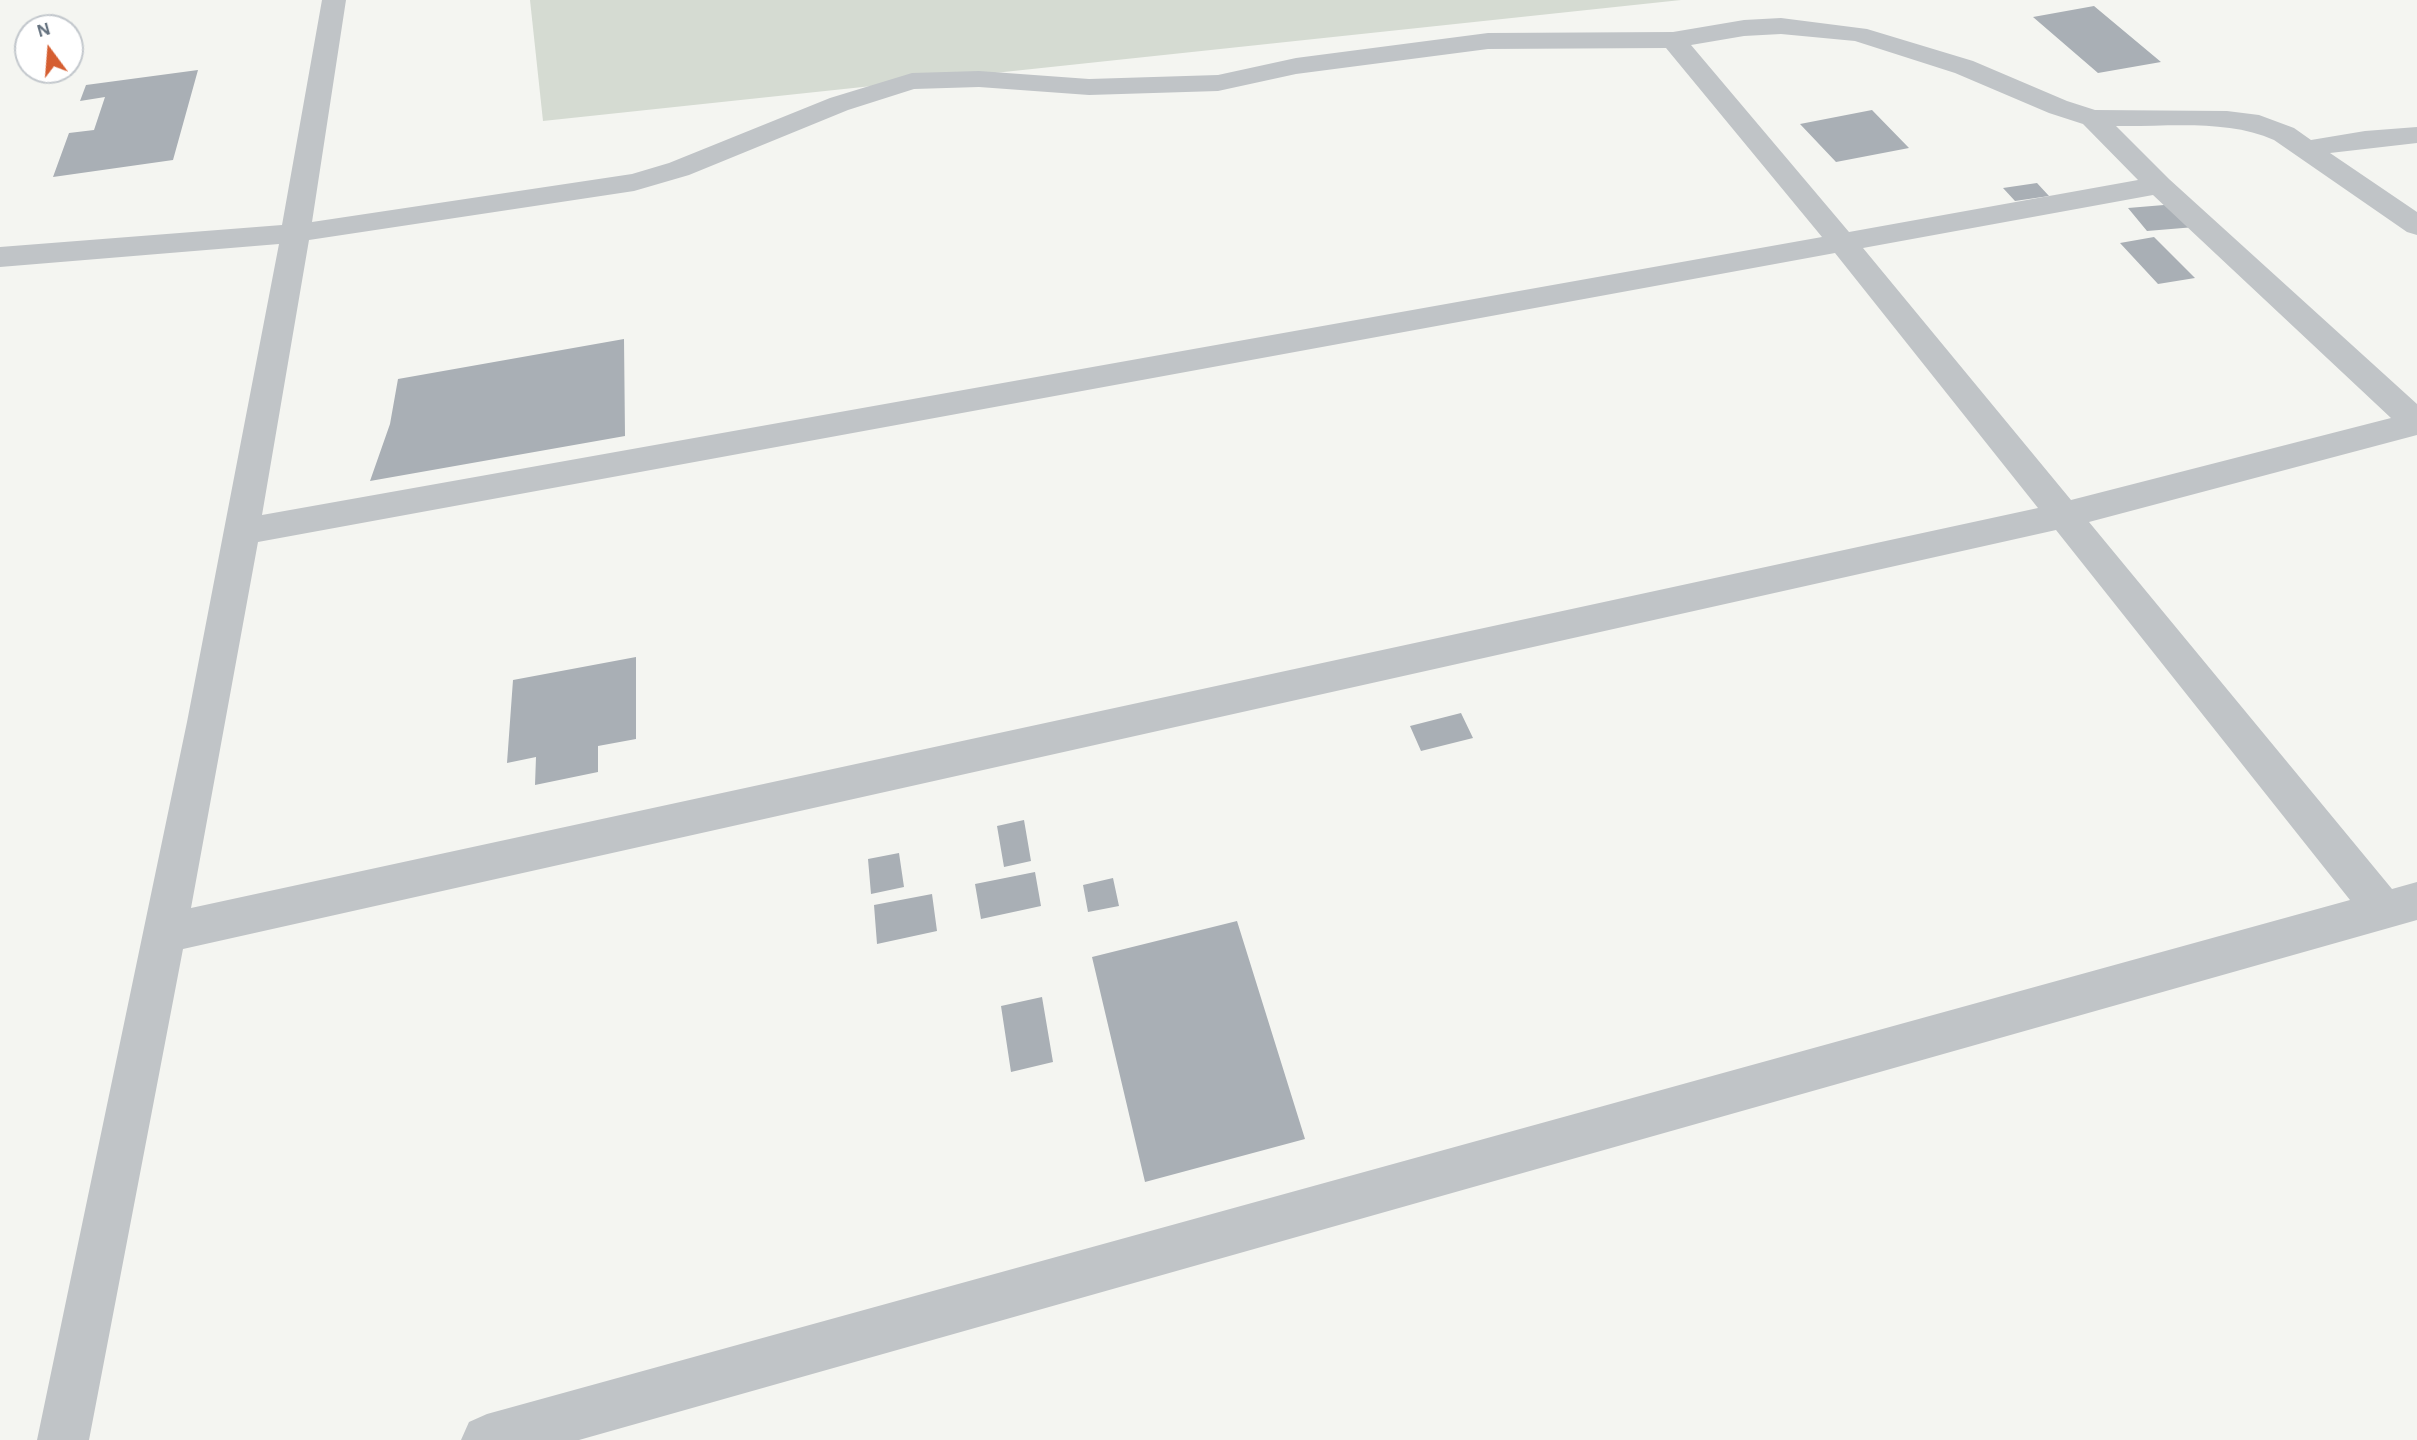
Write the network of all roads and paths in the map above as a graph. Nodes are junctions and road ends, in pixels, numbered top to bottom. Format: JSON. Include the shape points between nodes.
{"nodes":[{"id":1,"x":334,"y":0,"type":"edge"},
{"id":2,"x":1673,"y":40,"type":"junction"},
{"id":3,"x":2092,"y":118,"type":"junction"},
{"id":4,"x":2417,"y":135,"type":"edge"},
{"id":5,"x":2305,"y":149,"type":"junction"},
{"id":6,"x":2159,"y":185,"type":"junction"},
{"id":7,"x":2417,"y":226,"type":"edge"},
{"id":8,"x":297,"y":233,"type":"junction"},
{"id":9,"x":1841,"y":241,"type":"junction"},
{"id":10,"x":0,"y":257,"type":"edge"},
{"id":11,"x":2417,"y":423,"type":"edge"},
{"id":12,"x":2065,"y":515,"type":"junction"},
{"id":13,"x":242,"y":532,"type":"junction"},
{"id":14,"x":2400,"y":905,"type":"edge"},
{"id":15,"x":164,"y":933,"type":"junction"},
{"id":16,"x":63,"y":1440,"type":"edge"},
{"id":17,"x":487,"y":1440,"type":"edge"}],
"edges":[{"from":1,"to":8,"type":"street"},
{"from":2,"to":3,"type":"street","via":[[1744,27],[1858,34],[1964,67]]},
{"from":2,"to":8,"type":"street","via":[[1488,41],[1296,66],[1218,83],[1089,87],[979,79],[912,81],[839,104],[634,183]]},
{"from":2,"to":9,"type":"street"},
{"from":3,"to":5,"type":"street","via":[[2227,118],[2259,123]]},
{"from":3,"to":6,"type":"street"},
{"from":4,"to":5,"type":"street"},
{"from":5,"to":7,"type":"street"},
{"from":6,"to":9,"type":"street"},
{"from":6,"to":11,"type":"street"},
{"from":8,"to":10,"type":"street"},
{"from":8,"to":13,"type":"street"},
{"from":9,"to":12,"type":"street"},
{"from":9,"to":13,"type":"street"},
{"from":11,"to":12,"type":"street"},
{"from":12,"to":14,"type":"street"},
{"from":12,"to":15,"type":"street"},
{"from":13,"to":15,"type":"street"},
{"from":14,"to":17,"type":"street"},
{"from":15,"to":16,"type":"street"}]}
